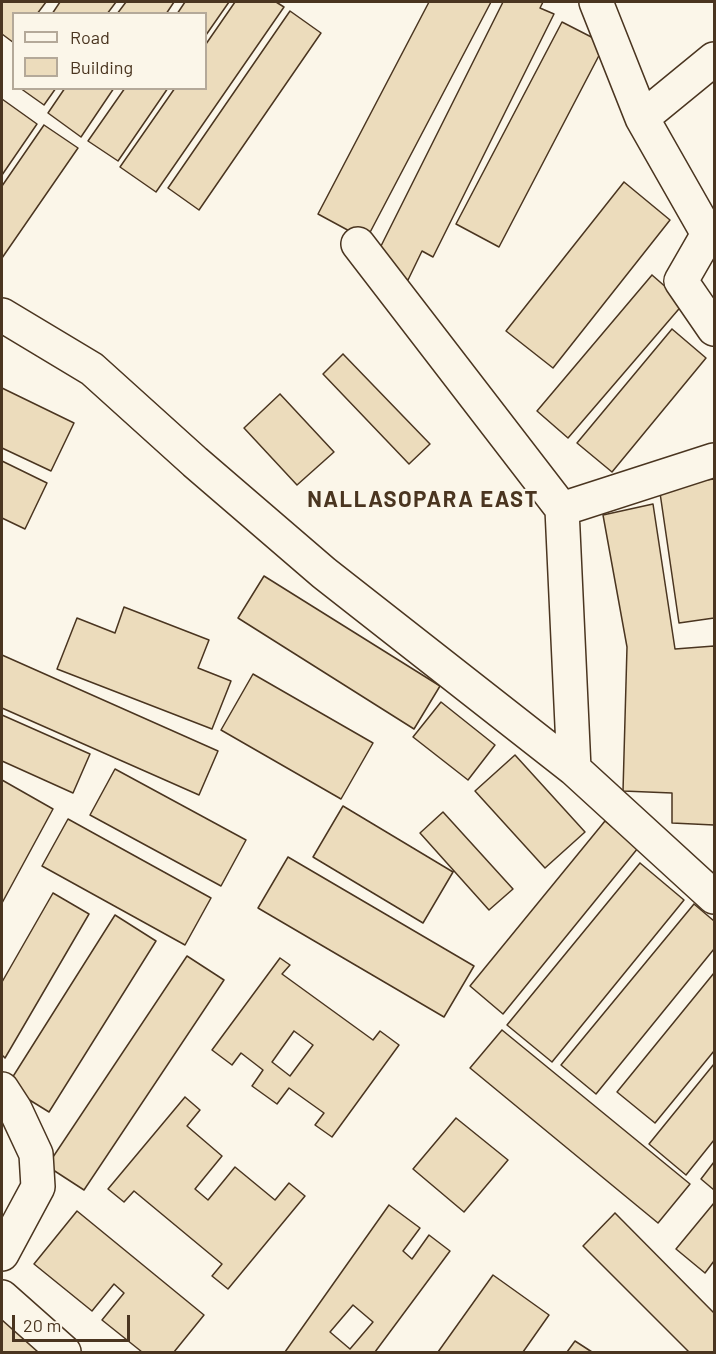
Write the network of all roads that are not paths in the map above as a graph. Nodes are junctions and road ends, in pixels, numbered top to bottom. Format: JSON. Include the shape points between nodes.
{"nodes":[{"id":1,"x":596,"y":2,"type":"edge"},
{"id":2,"x":714,"y":59,"type":"edge"},
{"id":3,"x":642,"y":118,"type":"junction"},
{"id":4,"x":358,"y":244,"type":"dead end"},
{"id":5,"x":2,"y":315,"type":"edge"},
{"id":6,"x":714,"y":330,"type":"edge"},
{"id":7,"x":714,"y":460,"type":"edge"},
{"id":8,"x":562,"y":509,"type":"junction"},
{"id":9,"x":574,"y":769,"type":"junction"},
{"id":10,"x":714,"y":897,"type":"edge"},
{"id":11,"x":2,"y":1089,"type":"edge"},
{"id":12,"x":2,"y":1254,"type":"edge"},
{"id":13,"x":2,"y":1297,"type":"edge"},
{"id":14,"x":64,"y":1353,"type":"edge"}],
"edges":[{"from":1,"to":3,"type":"street"},
{"from":2,"to":3,"type":"street"},
{"from":3,"to":6,"type":"street","via":[[708,234],[681,281]]},
{"from":4,"to":8,"type":"street"},
{"from":5,"to":9,"type":"street","via":[[92,369],[324,573]]},
{"from":7,"to":8,"type":"street"},
{"from":8,"to":9,"type":"street"},
{"from":9,"to":10,"type":"street"},
{"from":11,"to":12,"type":"street","via":[[36,1154],[38,1187]]},
{"from":13,"to":14,"type":"street"}]}
